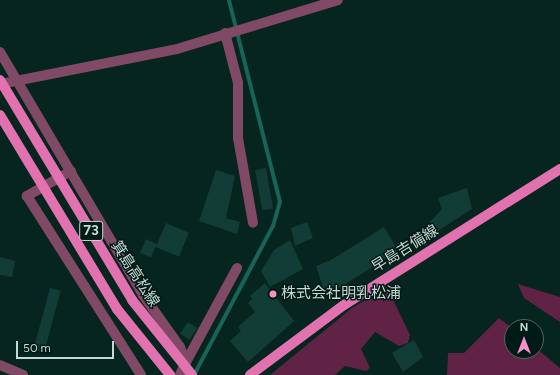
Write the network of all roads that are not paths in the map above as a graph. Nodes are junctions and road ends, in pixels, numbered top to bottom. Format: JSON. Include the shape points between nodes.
{"nodes":[{"id":1,"x":338,"y":0,"type":"edge"},
{"id":2,"x":234,"y":30,"type":"junction"},
{"id":3,"x":0,"y":52,"type":"edge"},
{"id":4,"x":0,"y":80,"type":"edge"},
{"id":5,"x":19,"y":83,"type":"junction"},
{"id":6,"x":0,"y":84,"type":"edge"},
{"id":7,"x":0,"y":115,"type":"edge"},
{"id":8,"x":560,"y":169,"type":"edge"},
{"id":9,"x":71,"y":172,"type":"junction"},
{"id":10,"x":253,"y":223,"type":"dead end"},
{"id":11,"x":237,"y":268,"type":"dead end"},
{"id":12,"x":186,"y":362,"type":"junction"},
{"id":13,"x":0,"y":366,"type":"edge"},
{"id":14,"x":23,"y":375,"type":"edge"},
{"id":15,"x":141,"y":375,"type":"edge"},
{"id":16,"x":170,"y":375,"type":"edge"},
{"id":17,"x":180,"y":375,"type":"edge"},
{"id":18,"x":192,"y":375,"type":"edge"},
{"id":19,"x":250,"y":375,"type":"edge"}],
"edges":[{"from":1,"to":2,"type":"street"},
{"from":2,"to":5,"type":"street","via":[[178,50]]},
{"from":2,"to":10,"type":"street","via":[[238,83],[238,138]]},
{"from":3,"to":5,"type":"street"},
{"from":4,"to":18,"type":"main road","name":"箕島高松線","number":"73","via":[[132,300]]},
{"from":5,"to":6,"type":"street"},
{"from":5,"to":9,"type":"street"},
{"from":7,"to":16,"type":"main road","number":"73","via":[[116,308]]},
{"from":8,"to":19,"type":"main road","name":"早島吉備線","via":[[344,305]]},
{"from":9,"to":12,"type":"street","via":[[143,295],[180,347]]},
{"from":9,"to":15,"type":"street","via":[[27,196]]},
{"from":11,"to":12,"type":"street"},
{"from":12,"to":17,"type":"street"},
{"from":13,"to":14,"type":"street"}]}
